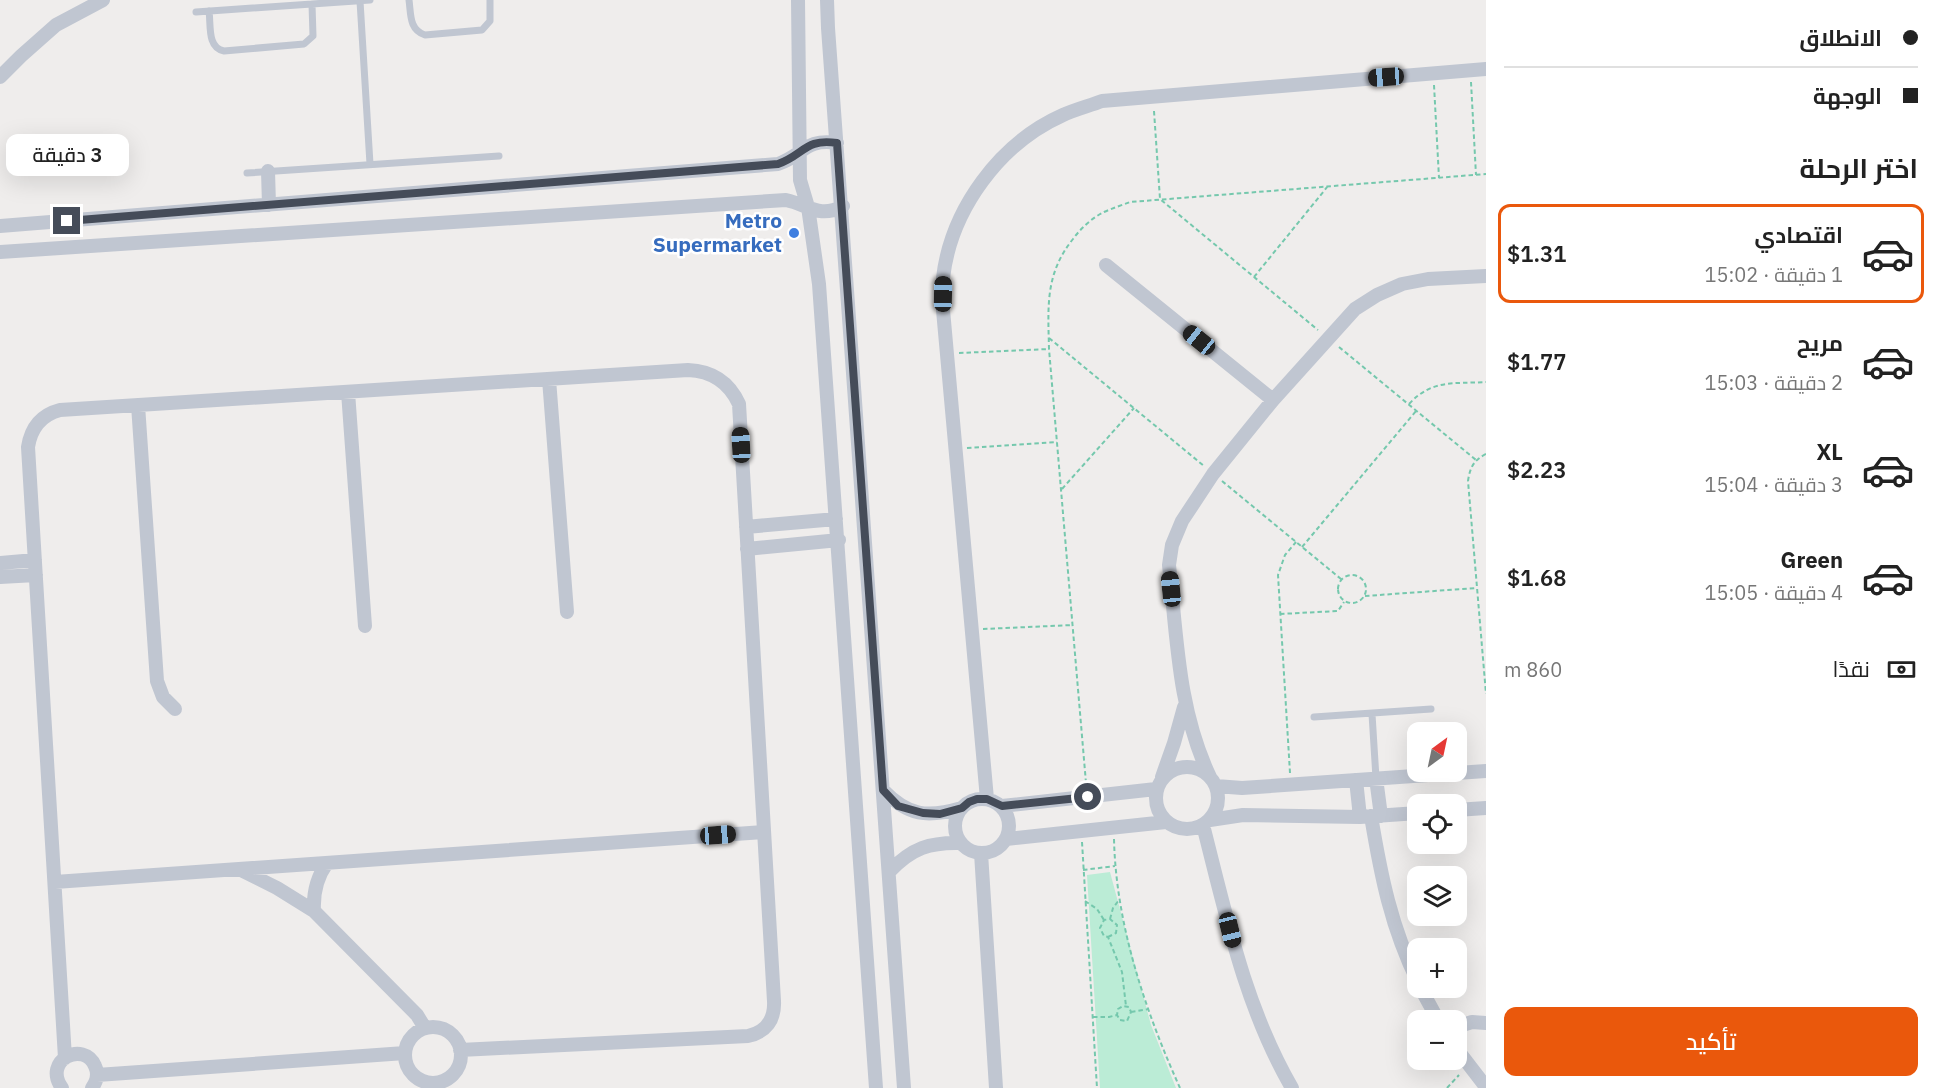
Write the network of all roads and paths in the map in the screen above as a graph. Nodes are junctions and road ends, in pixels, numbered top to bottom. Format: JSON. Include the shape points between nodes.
{"nodes":[{"id":1,"x":103,"y":0,"type":"edge"},
{"id":2,"x":370,"y":0,"type":"edge"},
{"id":3,"x":409,"y":0,"type":"edge"},
{"id":4,"x":490,"y":0,"type":"edge"},
{"id":5,"x":798,"y":0,"type":"edge"},
{"id":6,"x":827,"y":0,"type":"edge"},
{"id":7,"x":360,"y":1,"type":"edge"},
{"id":8,"x":312,"y":4,"type":"junction"},
{"id":9,"x":209,"y":11,"type":"junction"},
{"id":10,"x":196,"y":12,"type":"dead end"},
{"id":11,"x":1486,"y":69,"type":"edge"},
{"id":12,"x":1471,"y":70,"type":"junction"},
{"id":13,"x":1433,"y":73,"type":"junction"},
{"id":14,"x":0,"y":77,"type":"edge"},
{"id":15,"x":1154,"y":96,"type":"junction"},
{"id":16,"x":837,"y":143,"type":"junction"},
{"id":17,"x":800,"y":151,"type":"junction"},
{"id":18,"x":499,"y":156,"type":"dead end"},
{"id":19,"x":370,"y":164,"type":"junction"},
{"id":20,"x":268,"y":171,"type":"junction"},
{"id":21,"x":247,"y":173,"type":"dead end"},
{"id":22,"x":1486,"y":174,"type":"edge"},
{"id":23,"x":1476,"y":175,"type":"junction"},
{"id":24,"x":1439,"y":178,"type":"junction"},
{"id":25,"x":1329,"y":186,"type":"junction"},
{"id":26,"x":1160,"y":199,"type":"junction"},
{"id":27,"x":269,"y":205,"type":"junction"},
{"id":28,"x":843,"y":206,"type":"junction"},
{"id":29,"x":808,"y":207,"type":"junction"},
{"id":30,"x":0,"y":226,"type":"edge"},
{"id":31,"x":0,"y":252,"type":"edge"},
{"id":32,"x":1106,"y":264,"type":"dead end"},
{"id":33,"x":1486,"y":276,"type":"edge"},
{"id":34,"x":1254,"y":277,"type":"dead end"},
{"id":35,"x":1049,"y":338,"type":"junction"},
{"id":36,"x":1049,"y":349,"type":"junction"},
{"id":37,"x":947,"y":353,"type":"junction"},
{"id":38,"x":549,"y":379,"type":"junction"},
{"id":39,"x":1486,"y":382,"type":"edge"},
{"id":40,"x":348,"y":392,"type":"junction"},
{"id":41,"x":1273,"y":400,"type":"junction"},
{"id":42,"x":138,"y":405,"type":"junction"},
{"id":43,"x":1408,"y":405,"type":"dead end"},
{"id":44,"x":1134,"y":408,"type":"junction"},
{"id":45,"x":1416,"y":411,"type":"dead end"},
{"id":46,"x":1057,"y":442,"type":"junction"},
{"id":47,"x":955,"y":449,"type":"junction"},
{"id":48,"x":1486,"y":454,"type":"edge"},
{"id":49,"x":1213,"y":474,"type":"junction"},
{"id":50,"x":1062,"y":490,"type":"junction"},
{"id":51,"x":836,"y":519,"type":"junction"},
{"id":52,"x":746,"y":527,"type":"junction"},
{"id":53,"x":838,"y":540,"type":"junction"},
{"id":54,"x":1296,"y":542,"type":"junction"},
{"id":55,"x":1302,"y":547,"type":"junction"},
{"id":56,"x":747,"y":549,"type":"junction"},
{"id":57,"x":35,"y":560,"type":"junction"},
{"id":58,"x":0,"y":563,"type":"edge"},
{"id":59,"x":36,"y":575,"type":"junction"},
{"id":60,"x":0,"y":577,"type":"edge"},
{"id":61,"x":1341,"y":579,"type":"junction"},
{"id":62,"x":1477,"y":588,"type":"junction"},
{"id":63,"x":1365,"y":596,"type":"junction"},
{"id":64,"x":1344,"y":601,"type":"junction"},
{"id":65,"x":567,"y":612,"type":"dead end"},
{"id":66,"x":1280,"y":614,"type":"junction"},
{"id":67,"x":1073,"y":625,"type":"junction"},
{"id":68,"x":365,"y":626,"type":"dead end"},
{"id":69,"x":972,"y":630,"type":"junction"},
{"id":70,"x":1485,"y":670,"type":"edge"},
{"id":71,"x":1486,"y":694,"type":"edge"},
{"id":72,"x":1185,"y":705,"type":"junction"},
{"id":73,"x":1431,"y":709,"type":"dead end"},
{"id":74,"x":176,"y":710,"type":"dead end"},
{"id":75,"x":1372,"y":714,"type":"junction"},
{"id":76,"x":1314,"y":717,"type":"dead end"},
{"id":77,"x":1486,"y":771,"type":"edge"},
{"id":78,"x":1376,"y":778,"type":"junction"},
{"id":79,"x":1356,"y":780,"type":"junction"},
{"id":80,"x":1213,"y":782,"type":"junction"},
{"id":81,"x":1158,"y":785,"type":"junction"},
{"id":82,"x":1290,"y":785,"type":"junction"},
{"id":83,"x":883,"y":790,"type":"junction"},
{"id":84,"x":1088,"y":797,"type":"junction"},
{"id":85,"x":987,"y":799,"type":"junction"},
{"id":86,"x":1002,"y":806,"type":"junction"},
{"id":87,"x":962,"y":808,"type":"junction"},
{"id":88,"x":1486,"y":808,"type":"edge"},
{"id":89,"x":1467,"y":809,"type":"edge"},
{"id":90,"x":1407,"y":814,"type":"edge"},
{"id":91,"x":1371,"y":816,"type":"junction"},
{"id":92,"x":1166,"y":822,"type":"junction"},
{"id":93,"x":1206,"y":822,"type":"junction"},
{"id":94,"x":1114,"y":828,"type":"junction"},
{"id":95,"x":1081,"y":831,"type":"junction"},
{"id":96,"x":764,"y":832,"type":"junction"},
{"id":97,"x":1006,"y":838,"type":"junction"},
{"id":98,"x":961,"y":843,"type":"junction"},
{"id":99,"x":981,"y":853,"type":"junction"},
{"id":100,"x":327,"y":863,"type":"junction"},
{"id":101,"x":1115,"y":866,"type":"junction"},
{"id":102,"x":238,"y":869,"type":"junction"},
{"id":103,"x":1083,"y":870,"type":"junction"},
{"id":104,"x":890,"y":871,"type":"junction"},
{"id":105,"x":55,"y":882,"type":"junction"},
{"id":106,"x":1120,"y":899,"type":"junction"},
{"id":107,"x":1085,"y":901,"type":"junction"},
{"id":108,"x":314,"y":911,"type":"junction"},
{"id":109,"x":1110,"y":919,"type":"junction"},
{"id":110,"x":1104,"y":920,"type":"junction"},
{"id":111,"x":1108,"y":937,"type":"junction"},
{"id":112,"x":1407,"y":957,"type":"edge"},
{"id":113,"x":1126,"y":1006,"type":"junction"},
{"id":114,"x":1149,"y":1009,"type":"junction"},
{"id":115,"x":1131,"y":1012,"type":"junction"},
{"id":116,"x":1117,"y":1015,"type":"junction"},
{"id":117,"x":1093,"y":1017,"type":"junction"},
{"id":118,"x":1486,"y":1023,"type":"edge"},
{"id":119,"x":1467,"y":1024,"type":"edge"},
{"id":120,"x":425,"y":1028,"type":"junction"},
{"id":121,"x":460,"y":1050,"type":"junction"},
{"id":122,"x":405,"y":1053,"type":"junction"},
{"id":123,"x":65,"y":1058,"type":"junction"},
{"id":124,"x":1468,"y":1064,"type":"joint"},
{"id":125,"x":94,"y":1081,"type":"edge"},
{"id":126,"x":448,"y":1083,"type":"edge"},
{"id":127,"x":419,"y":1084,"type":"edge"},
{"id":128,"x":1486,"y":1087,"type":"edge"},
{"id":129,"x":62,"y":1088,"type":"edge"},
{"id":130,"x":876,"y":1088,"type":"edge"},
{"id":131,"x":904,"y":1088,"type":"edge"},
{"id":132,"x":996,"y":1088,"type":"edge"},
{"id":133,"x":1097,"y":1088,"type":"edge"},
{"id":134,"x":1180,"y":1088,"type":"edge"},
{"id":135,"x":1292,"y":1088,"type":"edge"},
{"id":136,"x":1447,"y":1088,"type":"edge"}],
"edges":[{"from":1,"to":14,"type":"street","via":[[56,25]]},
{"from":2,"to":7,"type":"lane"},
{"from":3,"to":4,"type":"lane","via":[[413,27],[425,35],[482,30],[490,21]]},
{"from":5,"to":17,"type":"street"},
{"from":6,"to":16,"type":"street"},
{"from":7,"to":8,"type":"lane"},
{"from":7,"to":19,"type":"lane"},
{"from":8,"to":9,"type":"lane"},
{"from":8,"to":9,"type":"lane","via":[[313,36],[304,44],[224,51],[212,43]]},
{"from":9,"to":10,"type":"lane"},
{"from":11,"to":12,"type":"street"},
{"from":12,"to":13,"type":"street"},
{"from":12,"to":23,"type":"path"},
{"from":13,"to":15,"type":"street"},
{"from":13,"to":24,"type":"path"},
{"from":15,"to":26,"type":"path"},
{"from":15,"to":37,"type":"street","via":[[1102,101],[1063,115],[1026,136],[995,165],[971,198],[953,236],[943,277]]},
{"from":16,"to":17,"type":"street","via":[[813,143]]},
{"from":16,"to":28,"type":"street"},
{"from":17,"to":27,"type":"street","via":[[778,164]]},
{"from":17,"to":29,"type":"street","via":[[800,180]]},
{"from":18,"to":19,"type":"lane"},
{"from":19,"to":20,"type":"lane"},
{"from":20,"to":21,"type":"lane"},
{"from":20,"to":27,"type":"street"},
{"from":22,"to":23,"type":"path"},
{"from":23,"to":24,"type":"path"},
{"from":24,"to":25,"type":"path"},
{"from":25,"to":26,"type":"path"},
{"from":25,"to":34,"type":"path"},
{"from":26,"to":35,"type":"path","via":[[1130,202],[1103,212],[1080,230],[1062,253],[1051,280]]},
{"from":27,"to":30,"type":"street"},
{"from":28,"to":29,"type":"street","via":[[832,212]]},
{"from":28,"to":83,"type":"street"},
{"from":29,"to":31,"type":"street","via":[[786,200]]},
{"from":29,"to":51,"type":"street","via":[[819,284]]},
{"from":32,"to":41,"type":"street"},
{"from":33,"to":41,"type":"street","via":[[1428,279],[1402,284],[1377,295],[1355,309]]},
{"from":35,"to":36,"type":"path"},
{"from":35,"to":44,"type":"path"},
{"from":36,"to":37,"type":"path"},
{"from":36,"to":46,"type":"path"},
{"from":37,"to":47,"type":"street"},
{"from":38,"to":40,"type":"street"},
{"from":38,"to":52,"type":"street","via":[[688,370],[720,379],[739,404]]},
{"from":38,"to":65,"type":"street"},
{"from":39,"to":43,"type":"path","via":[[1430,387]]},
{"from":40,"to":42,"type":"street"},
{"from":40,"to":68,"type":"street"},
{"from":41,"to":49,"type":"street"},
{"from":42,"to":57,"type":"street","via":[[60,410],[44,417],[32,430],[28,447]]},
{"from":42,"to":74,"type":"street","via":[[157,681],[163,697]]},
{"from":44,"to":49,"type":"path"},
{"from":44,"to":50,"type":"path"},
{"from":45,"to":55,"type":"path"},
{"from":46,"to":47,"type":"path"},
{"from":46,"to":50,"type":"path"},
{"from":47,"to":69,"type":"street"},
{"from":48,"to":62,"type":"path","via":[[1469,470],[1468,481]]},
{"from":49,"to":54,"type":"path"},
{"from":49,"to":72,"type":"street","via":[[1182,521],[1169,565]]},
{"from":50,"to":67,"type":"path"},
{"from":51,"to":52,"type":"street"},
{"from":51,"to":53,"type":"street"},
{"from":52,"to":56,"type":"street"},
{"from":53,"to":56,"type":"street"},
{"from":53,"to":130,"type":"street"},
{"from":54,"to":55,"type":"path"},
{"from":54,"to":66,"type":"path","via":[[1279,568]]},
{"from":55,"to":61,"type":"path"},
{"from":56,"to":96,"type":"street"},
{"from":57,"to":58,"type":"street"},
{"from":57,"to":59,"type":"street"},
{"from":59,"to":60,"type":"street"},
{"from":59,"to":105,"type":"street"},
{"from":61,"to":63,"type":"path","via":[[1354,574],[1360,577],[1367,589]]},
{"from":61,"to":64,"type":"path","via":[[1339,595]]},
{"from":62,"to":63,"type":"path"},
{"from":62,"to":70,"type":"path"},
{"from":63,"to":64,"type":"path","via":[[1352,604]]},
{"from":64,"to":66,"type":"path","via":[[1338,611]]},
{"from":66,"to":82,"type":"path"},
{"from":67,"to":69,"type":"path"},
{"from":67,"to":84,"type":"path"},
{"from":69,"to":85,"type":"street"},
{"from":70,"to":71,"type":"path"},
{"from":72,"to":80,"type":"street","via":[[1195,742]]},
{"from":72,"to":81,"type":"street"},
{"from":73,"to":75,"type":"lane"},
{"from":75,"to":76,"type":"lane"},
{"from":75,"to":78,"type":"lane"},
{"from":77,"to":78,"type":"street"},
{"from":78,"to":79,"type":"street"},
{"from":78,"to":91,"type":"street"},
{"from":79,"to":82,"type":"street"},
{"from":79,"to":91,"type":"street"},
{"from":80,"to":81,"type":"street","via":[[1201,770],[1179,767]]},
{"from":80,"to":82,"type":"street","via":[[1242,788]]},
{"from":80,"to":93,"type":"street","via":[[1218,804]]},
{"from":81,"to":84,"type":"street"},
{"from":81,"to":92,"type":"street","via":[[1156,807]]},
{"from":83,"to":87,"type":"street","via":[[898,806],[923,813],[940,814]]},
{"from":83,"to":104,"type":"street"},
{"from":84,"to":86,"type":"street"},
{"from":85,"to":86,"type":"street"},
{"from":85,"to":87,"type":"street","via":[[977,799]]},
{"from":86,"to":97,"type":"street","via":[[1010,825]]},
{"from":87,"to":98,"type":"street","via":[[955,825]]},
{"from":88,"to":89,"type":"street"},
{"from":90,"to":91,"type":"street"},
{"from":91,"to":93,"type":"street","via":[[1243,815]]},
{"from":91,"to":112,"type":"street","via":[[1388,907]]},
{"from":92,"to":93,"type":"street","via":[[1184,829],[1194,829]]},
{"from":92,"to":94,"type":"street"},
{"from":93,"to":135,"type":"street","via":[[1241,972],[1260,1024]]},
{"from":94,"to":95,"type":"street"},
{"from":94,"to":101,"type":"path"},
{"from":95,"to":97,"type":"street"},
{"from":95,"to":103,"type":"path"},
{"from":96,"to":100,"type":"street"},
{"from":96,"to":121,"type":"street","via":[[774,1008],[771,1022],[761,1032],[748,1036]]},
{"from":97,"to":99,"type":"street","via":[[996,849]]},
{"from":98,"to":99,"type":"street"},
{"from":98,"to":104,"type":"street","via":[[927,845],[903,858]]},
{"from":99,"to":132,"type":"street"},
{"from":100,"to":102,"type":"street"},
{"from":100,"to":108,"type":"street","via":[[317,880]]},
{"from":101,"to":103,"type":"path"},
{"from":101,"to":106,"type":"path"},
{"from":102,"to":105,"type":"street"},
{"from":102,"to":108,"type":"street"},
{"from":103,"to":107,"type":"path"},
{"from":104,"to":131,"type":"street"},
{"from":105,"to":123,"type":"street"},
{"from":106,"to":109,"type":"path"},
{"from":106,"to":114,"type":"path"},
{"from":107,"to":110,"type":"path"},
{"from":107,"to":117,"type":"path"},
{"from":108,"to":120,"type":"street","via":[[417,1015]]},
{"from":109,"to":110,"type":"path"},
{"from":109,"to":111,"type":"path","via":[[1118,929]]},
{"from":110,"to":111,"type":"path","via":[[1100,928]]},
{"from":111,"to":113,"type":"path","via":[[1122,972]]},
{"from":113,"to":115,"type":"path"},
{"from":113,"to":116,"type":"path","via":[[1118,1009]]},
{"from":114,"to":115,"type":"path"},
{"from":114,"to":134,"type":"path"},
{"from":115,"to":116,"type":"path","via":[[1127,1020],[1120,1020]]},
{"from":116,"to":117,"type":"path"},
{"from":117,"to":133,"type":"path"},
{"from":118,"to":119,"type":"street"},
{"from":120,"to":121,"type":"street","via":[[451,1034]]},
{"from":120,"to":122,"type":"street","via":[[409,1040]]},
{"from":121,"to":126,"type":"street","via":[[460,1061]]},
{"from":122,"to":125,"type":"street"},
{"from":122,"to":127,"type":"street","via":[[408,1068]]},
{"from":123,"to":125,"type":"street","via":[[77,1054],[89,1058],[93,1062]]},
{"from":123,"to":129,"type":"street","via":[[56,1074]]},
{"from":124,"to":128,"type":"street"},
{"from":124,"to":136,"type":"path"},
{"from":126,"to":127,"type":"street"}]}
